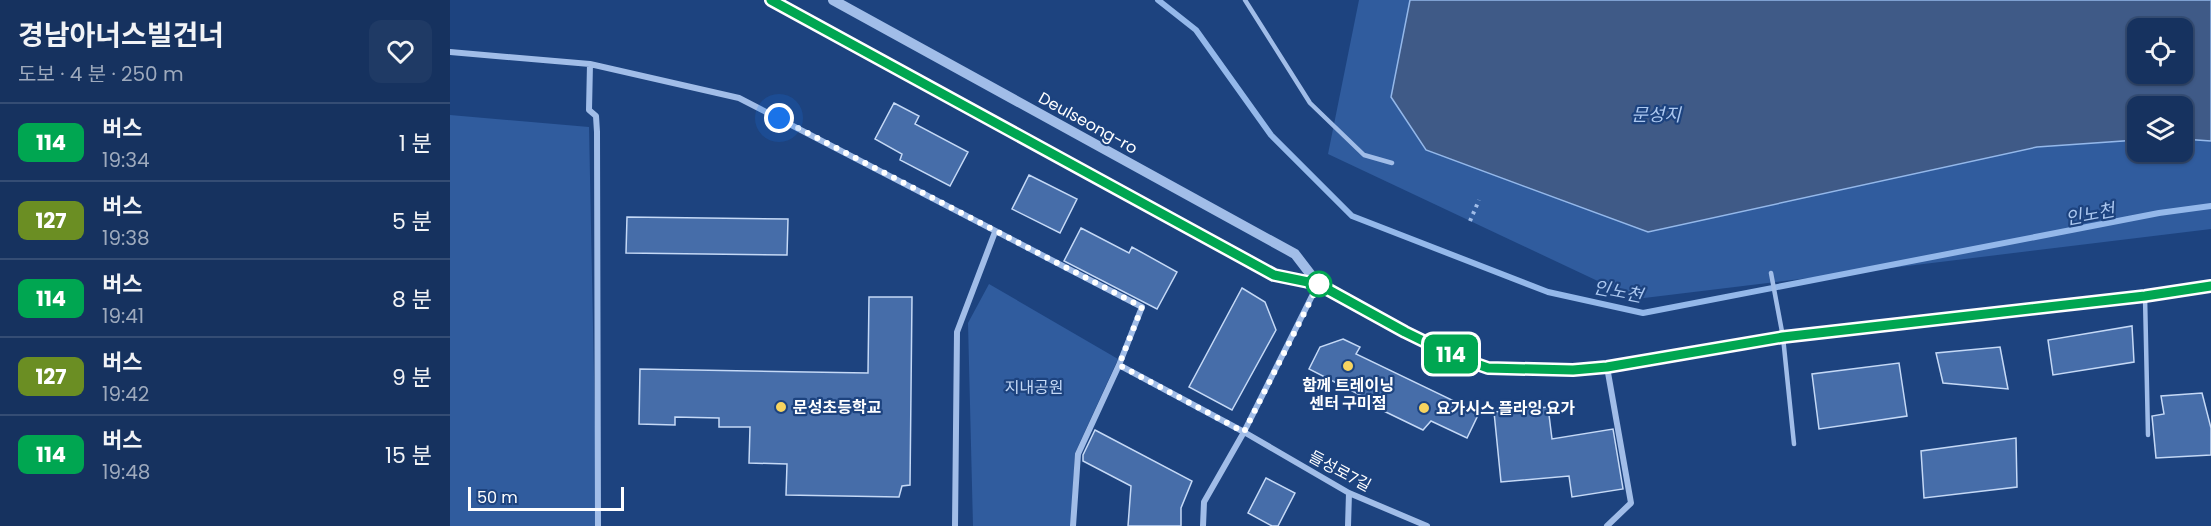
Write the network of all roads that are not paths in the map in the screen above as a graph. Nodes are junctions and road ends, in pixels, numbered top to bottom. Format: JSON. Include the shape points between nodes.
{"nodes":[{"id":1,"x":771,"y":0,"type":"edge"},
{"id":2,"x":833,"y":0,"type":"edge"},
{"id":3,"x":1245,"y":0,"type":"edge"},
{"id":4,"x":450,"y":52,"type":"edge"},
{"id":5,"x":590,"y":64,"type":"junction"},
{"id":6,"x":1392,"y":163,"type":"dead end"},
{"id":7,"x":995,"y":232,"type":"junction"},
{"id":8,"x":1771,"y":273,"type":"dead end"},
{"id":9,"x":1318,"y":284,"type":"junction"},
{"id":10,"x":2211,"y":286,"type":"edge"},
{"id":11,"x":2145,"y":296,"type":"junction"},
{"id":12,"x":1783,"y":337,"type":"junction"},
{"id":13,"x":1119,"y":365,"type":"junction"},
{"id":14,"x":1607,"y":367,"type":"junction"},
{"id":15,"x":1244,"y":432,"type":"junction"},
{"id":16,"x":2148,"y":435,"type":"dead end"},
{"id":17,"x":1794,"y":444,"type":"dead end"},
{"id":18,"x":1349,"y":493,"type":"junction"},
{"id":19,"x":598,"y":526,"type":"edge"},
{"id":20,"x":955,"y":526,"type":"edge"},
{"id":21,"x":1073,"y":526,"type":"edge"},
{"id":22,"x":1203,"y":526,"type":"edge"},
{"id":23,"x":1348,"y":526,"type":"edge"},
{"id":24,"x":1427,"y":526,"type":"edge"},
{"id":25,"x":1607,"y":526,"type":"edge"}],
"edges":[{"from":1,"to":9,"type":"street","name":"Deulseong-ro","via":[[1274,275]]},
{"from":2,"to":9,"type":"street","name":"Deulseong-ro","via":[[1294,254]]},
{"from":3,"to":6,"type":"lane","via":[[1310,103],[1364,155]]},
{"from":4,"to":5,"type":"street"},
{"from":5,"to":7,"type":"street","via":[[739,98]]},
{"from":5,"to":19,"type":"street","via":[[589,110],[596,116],[597,132]]},
{"from":7,"to":13,"type":"street","via":[[1142,307]]},
{"from":7,"to":20,"type":"street","via":[[957,332]]},
{"from":8,"to":12,"type":"lane"},
{"from":9,"to":14,"type":"street","name":"Deulseong-ro","via":[[1405,332],[1488,368]]},
{"from":9,"to":15,"type":"street"},
{"from":10,"to":11,"type":"street","name":"Deulseong-ro"},
{"from":11,"to":12,"type":"street","name":"Deulseong-ro"},
{"from":11,"to":16,"type":"lane"},
{"from":12,"to":14,"type":"street","name":"Deulseong-ro"},
{"from":12,"to":17,"type":"lane"},
{"from":13,"to":15,"type":"street","name":"들성로7길"},
{"from":13,"to":21,"type":"street","via":[[1078,454]]},
{"from":14,"to":25,"type":"street","via":[[1631,503]]},
{"from":15,"to":18,"type":"street","name":"들성로7길"},
{"from":15,"to":22,"type":"street","via":[[1204,501]]},
{"from":18,"to":23,"type":"street"},
{"from":18,"to":24,"type":"street","name":"들성로7길"}]}
